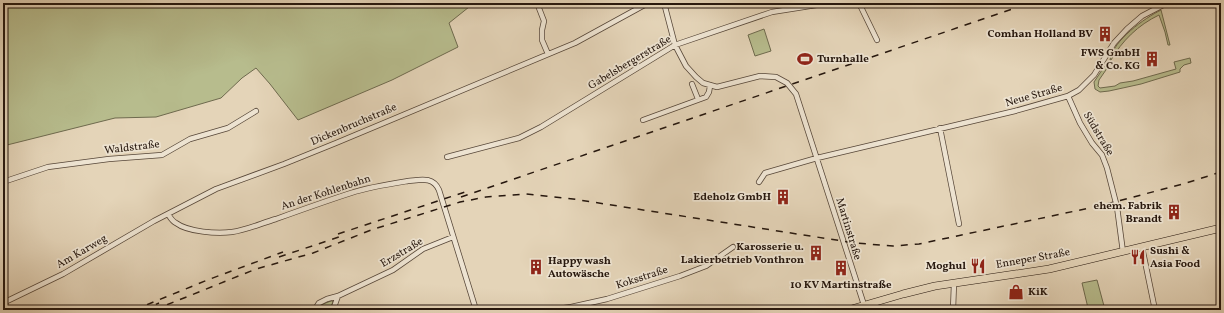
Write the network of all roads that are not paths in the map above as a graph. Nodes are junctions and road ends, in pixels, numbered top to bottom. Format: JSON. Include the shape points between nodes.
{"nodes":[{"id":1,"x":537,"y":3,"type":"edge"},
{"id":2,"x":648,"y":3,"type":"edge"},
{"id":3,"x":664,"y":3,"type":"edge"},
{"id":4,"x":829,"y":3,"type":"edge"},
{"id":5,"x":859,"y":3,"type":"edge"},
{"id":6,"x":1167,"y":3,"type":"edge"},
{"id":7,"x":877,"y":40,"type":"dead end"},
{"id":8,"x":675,"y":45,"type":"junction"},
{"id":9,"x":548,"y":54,"type":"junction"},
{"id":10,"x":692,"y":84,"type":"dead end"},
{"id":11,"x":710,"y":86,"type":"junction"},
{"id":12,"x":1068,"y":96,"type":"junction"},
{"id":13,"x":698,"y":99,"type":"junction"},
{"id":14,"x":256,"y":111,"type":"dead end"},
{"id":15,"x":643,"y":120,"type":"dead end"},
{"id":16,"x":940,"y":128,"type":"junction"},
{"id":17,"x":448,"y":157,"type":"dead end"},
{"id":18,"x":817,"y":158,"type":"junction"},
{"id":19,"x":3,"y":182,"type":"edge"},
{"id":20,"x":758,"y":182,"type":"dead end"},
{"id":21,"x":168,"y":214,"type":"junction"},
{"id":22,"x":960,"y":224,"type":"dead end"},
{"id":23,"x":1221,"y":228,"type":"edge"},
{"id":24,"x":454,"y":238,"type":"junction"},
{"id":25,"x":733,"y":247,"type":"dead end"},
{"id":26,"x":1142,"y":247,"type":"junction"},
{"id":27,"x":1123,"y":252,"type":"junction"},
{"id":28,"x":954,"y":283,"type":"junction"},
{"id":29,"x":338,"y":296,"type":"junction"},
{"id":30,"x":3,"y":303,"type":"edge"},
{"id":31,"x":864,"y":305,"type":"junction"},
{"id":32,"x":1194,"y":309,"type":"dead end"},
{"id":33,"x":318,"y":310,"type":"edge"},
{"id":34,"x":333,"y":310,"type":"edge"},
{"id":35,"x":476,"y":310,"type":"edge"},
{"id":36,"x":550,"y":310,"type":"edge"},
{"id":37,"x":848,"y":310,"type":"edge"},
{"id":38,"x":953,"y":310,"type":"edge"},
{"id":39,"x":1155,"y":310,"type":"edge"},
{"id":40,"x":1187,"y":310,"type":"edge"}],
"edges":[{"from":1,"to":9,"type":"street","via":[[544,21],[542,40]]},
{"from":2,"to":9,"type":"street","name":"Dickenbruchstraße"},
{"from":3,"to":8,"type":"street"},
{"from":4,"to":8,"type":"street","name":"Gabelsbergerstraße","via":[[772,12]]},
{"from":5,"to":7,"type":"street"},
{"from":6,"to":12,"type":"street","name":"Neue Straße","via":[[1142,16],[1127,29],[1114,43],[1094,75],[1079,90]]},
{"from":8,"to":11,"type":"street","via":[[686,66],[703,83]]},
{"from":8,"to":17,"type":"street","name":"Gabelsbergerstraße","via":[[519,138]]},
{"from":9,"to":21,"type":"street","name":"Dickenbruchstraße","via":[[314,152],[216,189]]},
{"from":10,"to":13,"type":"street"},
{"from":11,"to":13,"type":"street","via":[[706,97]]},
{"from":11,"to":18,"type":"street","name":"Martinstraße","via":[[717,87],[760,76],[776,77],[787,83],[796,94]]},
{"from":12,"to":16,"type":"street","name":"Neue Straße"},
{"from":12,"to":27,"type":"street","name":"Südstraße","via":[[1080,123],[1102,155],[1107,168],[1117,207]]},
{"from":13,"to":15,"type":"street"},
{"from":14,"to":19,"type":"street","name":"Waldstraße","via":[[228,128],[190,139],[162,155],[48,167]]},
{"from":16,"to":18,"type":"street","name":"Neue Straße"},
{"from":16,"to":22,"type":"street"},
{"from":18,"to":20,"type":"street","via":[[765,173]]},
{"from":18,"to":31,"type":"street","name":"Martinstraße"},
{"from":21,"to":24,"type":"street","name":"An der Kohlenbahn","via":[[176,224],[195,230],[232,232],[353,192],[383,185],[426,180],[437,184]]},
{"from":21,"to":30,"type":"street","name":"Am Karweg","via":[[63,274]]},
{"from":23,"to":26,"type":"main road","name":"Enneper Straße"},
{"from":24,"to":29,"type":"street","name":"Erzstraße","via":[[423,249],[393,270]]},
{"from":24,"to":35,"type":"street","name":"An der Kohlenbahn"},
{"from":25,"to":36,"type":"street","name":"Koksstraße","via":[[706,266],[680,276],[607,299]]},
{"from":26,"to":27,"type":"main road","name":"Enneper Straße"},
{"from":26,"to":39,"type":"street"},
{"from":27,"to":28,"type":"main road","name":"Enneper Straße","via":[[1045,270]]},
{"from":28,"to":31,"type":"main road","name":"Enneper Straße"},
{"from":28,"to":38,"type":"street"},
{"from":29,"to":33,"type":"street","name":"Erzstraße","via":[[319,303]]},
{"from":29,"to":34,"type":"street"},
{"from":31,"to":37,"type":"main road","name":"Enneper Straße"},
{"from":32,"to":40,"type":"street"}]}
